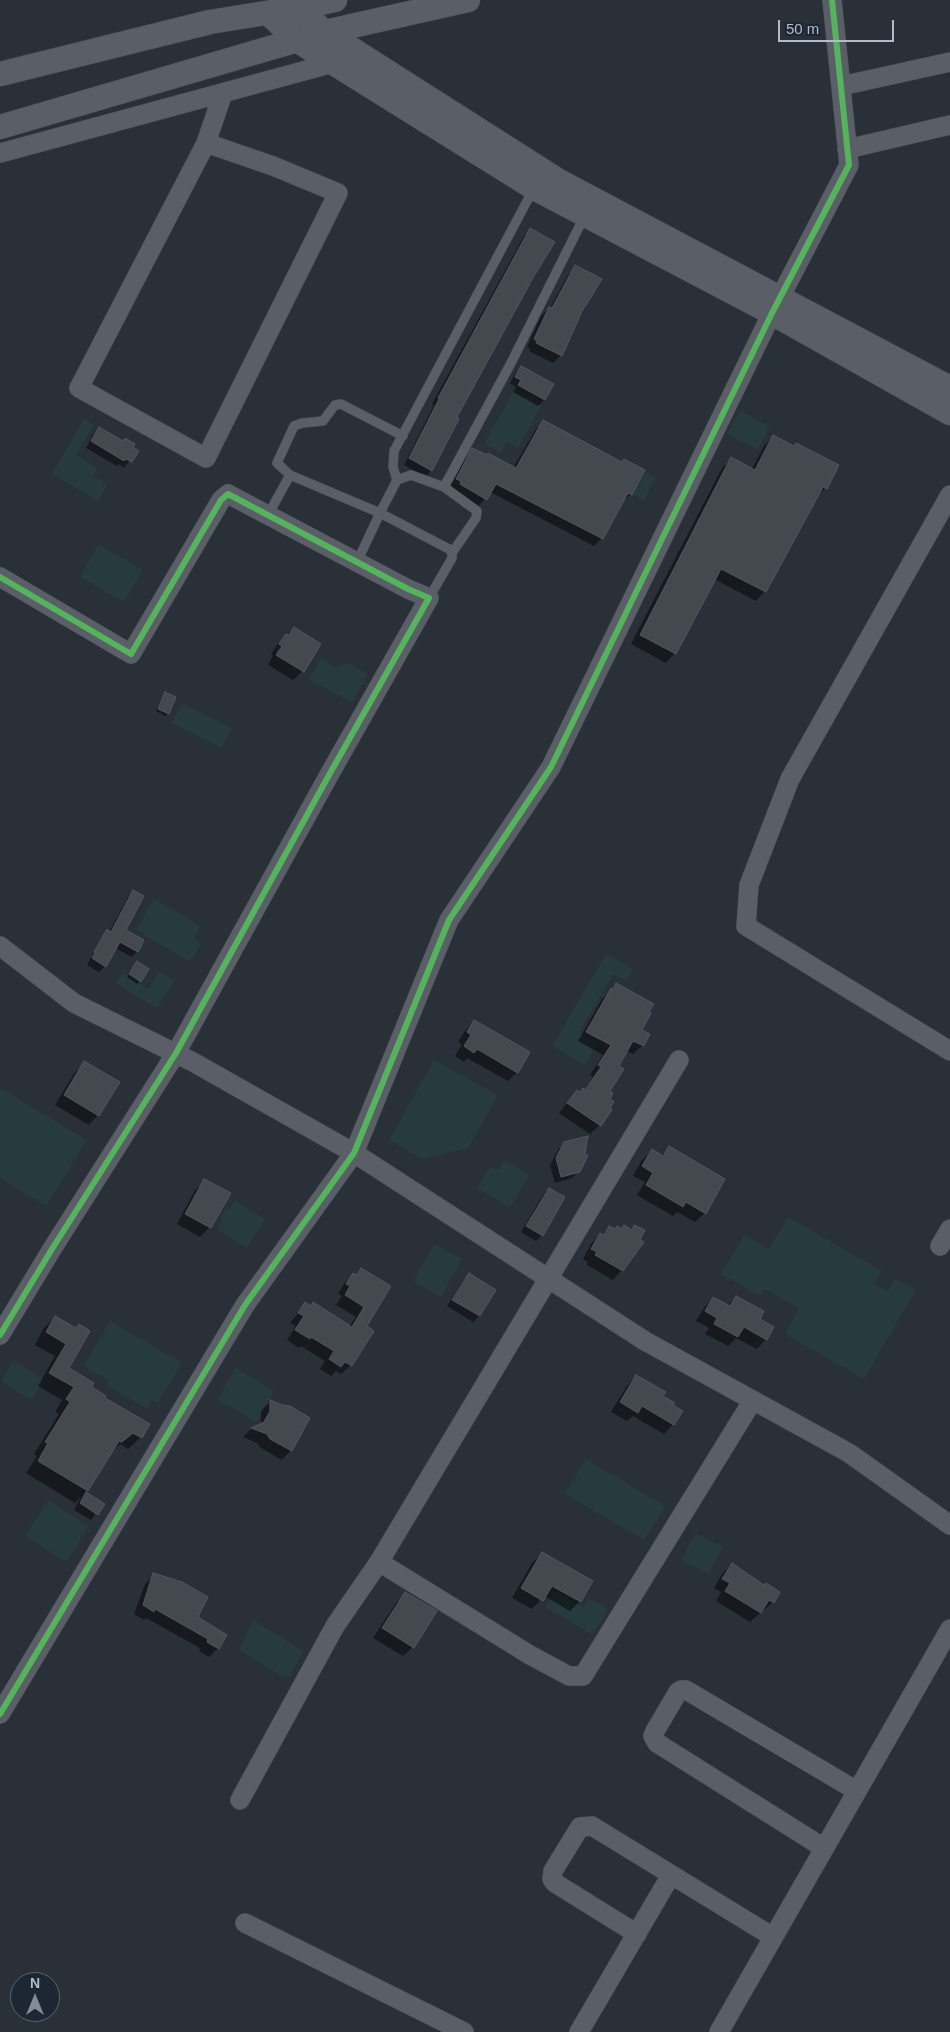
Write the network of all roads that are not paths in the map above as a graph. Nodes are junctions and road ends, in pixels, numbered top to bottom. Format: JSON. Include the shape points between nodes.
{"nodes":[{"id":1,"x":335,"y":0,"type":"edge"},
{"id":2,"x":468,"y":0,"type":"edge"},
{"id":3,"x":832,"y":0,"type":"edge"},
{"id":4,"x":297,"y":8,"type":"junction"},
{"id":5,"x":268,"y":13,"type":"junction"},
{"id":6,"x":325,"y":32,"type":"junction"},
{"id":7,"x":298,"y":41,"type":"junction"},
{"id":8,"x":950,"y":62,"type":"edge"},
{"id":9,"x":333,"y":63,"type":"junction"},
{"id":10,"x":0,"y":74,"type":"edge"},
{"id":11,"x":841,"y":86,"type":"junction"},
{"id":12,"x":223,"y":93,"type":"junction"},
{"id":13,"x":950,"y":125,"type":"edge"},
{"id":14,"x":0,"y":126,"type":"edge"},
{"id":15,"x":206,"y":143,"type":"junction"},
{"id":16,"x":847,"y":149,"type":"junction"},
{"id":17,"x":0,"y":153,"type":"edge"},
{"id":18,"x":534,"y":188,"type":"junction"},
{"id":19,"x":585,"y":215,"type":"junction"},
{"id":20,"x":776,"y":305,"type":"junction"},
{"id":21,"x":950,"y":388,"type":"edge"},
{"id":22,"x":950,"y":413,"type":"edge"},
{"id":23,"x":404,"y":436,"type":"junction"},
{"id":24,"x":290,"y":475,"type":"junction"},
{"id":25,"x":397,"y":480,"type":"junction"},
{"id":26,"x":444,"y":487,"type":"junction"},
{"id":27,"x":950,"y":495,"type":"edge"},
{"id":28,"x":380,"y":513,"type":"junction"},
{"id":29,"x":268,"y":514,"type":"junction"},
{"id":30,"x":452,"y":553,"type":"junction"},
{"id":31,"x":357,"y":562,"type":"junction"},
{"id":32,"x":0,"y":577,"type":"edge"},
{"id":33,"x":429,"y":598,"type":"junction"},
{"id":34,"x":0,"y":946,"type":"edge"},
{"id":35,"x":950,"y":1051,"type":"edge"},
{"id":36,"x":176,"y":1053,"type":"junction"},
{"id":37,"x":679,"y":1060,"type":"dead end"},
{"id":38,"x":354,"y":1153,"type":"junction"},
{"id":39,"x":950,"y":1229,"type":"edge"},
{"id":40,"x":940,"y":1246,"type":"dead end"},
{"id":41,"x":547,"y":1278,"type":"junction"},
{"id":42,"x":0,"y":1335,"type":"edge"},
{"id":43,"x":753,"y":1400,"type":"junction"},
{"id":44,"x":950,"y":1525,"type":"edge"},
{"id":45,"x":379,"y":1562,"type":"junction"},
{"id":46,"x":950,"y":1628,"type":"edge"},
{"id":47,"x":0,"y":1714,"type":"edge"},
{"id":48,"x":857,"y":1791,"type":"junction"},
{"id":49,"x":240,"y":1800,"type":"dead end"},
{"id":50,"x":824,"y":1848,"type":"junction"},
{"id":51,"x":672,"y":1875,"type":"junction"},
{"id":52,"x":245,"y":1924,"type":"dead end"},
{"id":53,"x":636,"y":1934,"type":"junction"},
{"id":54,"x":773,"y":1937,"type":"junction"},
{"id":55,"x":464,"y":2032,"type":"edge"},
{"id":56,"x":579,"y":2032,"type":"edge"},
{"id":57,"x":719,"y":2032,"type":"edge"}],
"edges":[{"from":1,"to":4,"type":"street"},
{"from":2,"to":6,"type":"street"},
{"from":3,"to":11,"type":"street"},
{"from":4,"to":5,"type":"street"},
{"from":4,"to":6,"type":"street"},
{"from":5,"to":7,"type":"street"},
{"from":5,"to":10,"type":"street","via":[[210,22]]},
{"from":6,"to":7,"type":"street"},
{"from":6,"to":20,"type":"street","via":[[559,181]]},
{"from":7,"to":9,"type":"street"},
{"from":7,"to":14,"type":"street"},
{"from":8,"to":11,"type":"street"},
{"from":9,"to":12,"type":"street"},
{"from":9,"to":18,"type":"street"},
{"from":11,"to":16,"type":"street"},
{"from":12,"to":15,"type":"street"},
{"from":12,"to":17,"type":"street"},
{"from":13,"to":16,"type":"street"},
{"from":15,"to":15,"type":"street","via":[[338,193],[206,458],[78,388]]},
{"from":16,"to":20,"type":"street","via":[[849,166]]},
{"from":18,"to":19,"type":"street"},
{"from":18,"to":23,"type":"lane"},
{"from":19,"to":20,"type":"street"},
{"from":19,"to":26,"type":"lane"},
{"from":20,"to":21,"type":"street"},
{"from":20,"to":22,"type":"street"},
{"from":20,"to":38,"type":"street","via":[[551,768],[449,920]]},
{"from":23,"to":24,"type":"lane","via":[[341,404],[335,404],[323,421],[294,426],[277,463]]},
{"from":23,"to":25,"type":"lane","via":[[394,451],[392,467]]},
{"from":24,"to":28,"type":"lane"},
{"from":24,"to":29,"type":"lane"},
{"from":25,"to":26,"type":"lane","via":[[411,475]]},
{"from":25,"to":28,"type":"lane"},
{"from":26,"to":30,"type":"lane","via":[[477,511],[476,518]]},
{"from":27,"to":35,"type":"street","via":[[790,779],[749,885],[746,926]]},
{"from":28,"to":30,"type":"lane"},
{"from":28,"to":31,"type":"lane"},
{"from":29,"to":31,"type":"street"},
{"from":29,"to":32,"type":"street","via":[[228,494],[220,500],[131,654]]},
{"from":30,"to":33,"type":"lane"},
{"from":31,"to":33,"type":"street"},
{"from":33,"to":36,"type":"street"},
{"from":34,"to":36,"type":"street","via":[[74,1004]]},
{"from":36,"to":38,"type":"street"},
{"from":36,"to":42,"type":"street"},
{"from":37,"to":41,"type":"street"},
{"from":38,"to":41,"type":"street"},
{"from":38,"to":47,"type":"street","via":[[245,1305]]},
{"from":39,"to":40,"type":"street"},
{"from":41,"to":43,"type":"street","via":[[645,1341]]},
{"from":41,"to":45,"type":"street"},
{"from":43,"to":44,"type":"street","via":[[849,1452]]},
{"from":43,"to":45,"type":"street","via":[[583,1676],[569,1676],[530,1655]]},
{"from":45,"to":49,"type":"street","via":[[335,1626]]},
{"from":46,"to":48,"type":"street"},
{"from":48,"to":50,"type":"street"},
{"from":48,"to":50,"type":"street","via":[[686,1690],[678,1692],[660,1723],[653,1736],[657,1742]]},
{"from":50,"to":54,"type":"street"},
{"from":51,"to":53,"type":"street"},
{"from":51,"to":53,"type":"street","via":[[592,1826],[580,1827],[577,1831],[553,1871],[552,1879]]},
{"from":51,"to":54,"type":"street"},
{"from":52,"to":55,"type":"street"},
{"from":53,"to":56,"type":"street"},
{"from":54,"to":57,"type":"street"}]}
